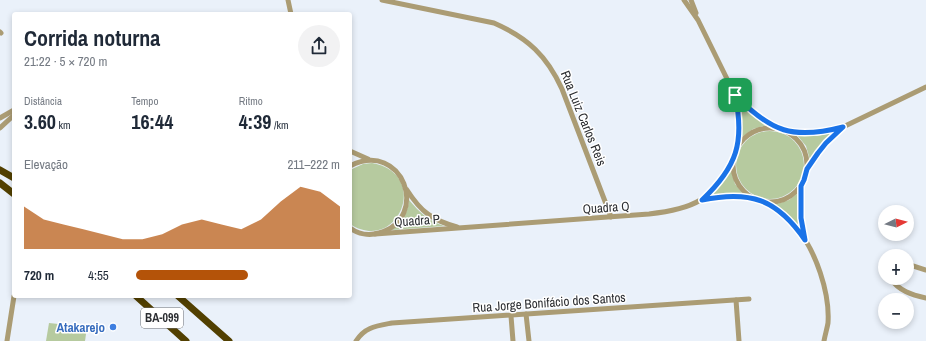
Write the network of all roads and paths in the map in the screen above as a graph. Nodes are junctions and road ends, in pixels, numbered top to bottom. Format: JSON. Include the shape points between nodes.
{"nodes":[{"id":1,"x":288,"y":0,"type":"edge"},
{"id":2,"x":382,"y":0,"type":"edge"},
{"id":3,"x":684,"y":0,"type":"edge"},
{"id":4,"x":691,"y":0,"type":"edge"},
{"id":5,"x":291,"y":12,"type":"edge"},
{"id":6,"x":698,"y":20,"type":"junction"},
{"id":7,"x":926,"y":87,"type":"edge"},
{"id":8,"x":735,"y":95,"type":"junction"},
{"id":9,"x":12,"y":111,"type":"edge"},
{"id":10,"x":12,"y":116,"type":"edge"},
{"id":11,"x":0,"y":118,"type":"edge"},
{"id":12,"x":774,"y":127,"type":"junction"},
{"id":13,"x":843,"y":127,"type":"junction"},
{"id":14,"x":0,"y":128,"type":"edge"},
{"id":15,"x":788,"y":132,"type":"junction"},
{"id":16,"x":738,"y":146,"type":"junction"},
{"id":17,"x":352,"y":152,"type":"edge"},
{"id":18,"x":369,"y":160,"type":"junction"},
{"id":19,"x":733,"y":160,"type":"junction"},
{"id":20,"x":352,"y":165,"type":"edge"},
{"id":21,"x":807,"y":169,"type":"junction"},
{"id":22,"x":0,"y":170,"type":"edge"},
{"id":23,"x":12,"y":177,"type":"edge"},
{"id":24,"x":0,"y":183,"type":"edge"},
{"id":25,"x":801,"y":186,"type":"junction"},
{"id":26,"x":407,"y":190,"type":"junction"},
{"id":27,"x":12,"y":192,"type":"edge"},
{"id":28,"x":752,"y":198,"type":"junction"},
{"id":29,"x":702,"y":200,"type":"junction"},
{"id":30,"x":764,"y":202,"type":"junction"},
{"id":31,"x":611,"y":217,"type":"junction"},
{"id":32,"x":460,"y":228,"type":"junction"},
{"id":33,"x":352,"y":229,"type":"edge"},
{"id":34,"x":375,"y":234,"type":"junction"},
{"id":35,"x":805,"y":240,"type":"junction"},
{"id":36,"x":914,"y":266,"type":"edge"},
{"id":37,"x":926,"y":270,"type":"edge"},
{"id":38,"x":898,"y":285,"type":"edge"},
{"id":39,"x":14,"y":298,"type":"edge"},
{"id":40,"x":138,"y":298,"type":"edge"},
{"id":41,"x":180,"y":298,"type":"edge"},
{"id":42,"x":926,"y":298,"type":"edge"},
{"id":43,"x":749,"y":299,"type":"dead end"},
{"id":44,"x":736,"y":300,"type":"junction"},
{"id":45,"x":526,"y":314,"type":"junction"},
{"id":46,"x":511,"y":316,"type":"junction"},
{"id":47,"x":224,"y":338,"type":"edge"},
{"id":48,"x":7,"y":341,"type":"edge"},
{"id":49,"x":186,"y":341,"type":"edge"},
{"id":50,"x":229,"y":341,"type":"edge"},
{"id":51,"x":356,"y":341,"type":"edge"},
{"id":52,"x":514,"y":341,"type":"edge"},
{"id":53,"x":529,"y":341,"type":"edge"},
{"id":54,"x":739,"y":341,"type":"edge"},
{"id":55,"x":824,"y":341,"type":"edge"}],
"edges":[{"from":1,"to":5,"type":"street"},
{"from":2,"to":31,"type":"street","name":"Rua Luiz Carlos Reis","via":[[494,23],[510,30],[536,49],[555,73]]},
{"from":3,"to":6,"type":"street"},
{"from":4,"to":6,"type":"street"},
{"from":6,"to":8,"type":"street"},
{"from":7,"to":13,"type":"street"},
{"from":8,"to":12,"type":"street","via":[[748,109]]},
{"from":8,"to":16,"type":"street","via":[[740,128]]},
{"from":9,"to":11,"type":"street"},
{"from":10,"to":14,"type":"street"},
{"from":12,"to":15,"type":"street"},
{"from":12,"to":16,"type":"street","via":[[754,131]]},
{"from":13,"to":15,"type":"street","via":[[827,132]]},
{"from":13,"to":21,"type":"street","via":[[826,143]]},
{"from":15,"to":21,"type":"street","via":[[801,144],[807,160]]},
{"from":16,"to":19,"type":"street"},
{"from":17,"to":18,"type":"street"},
{"from":18,"to":20,"type":"street"},
{"from":18,"to":26,"type":"street","via":[[380,161],[393,168]]},
{"from":19,"to":28,"type":"street","via":[[737,182]]},
{"from":19,"to":29,"type":"street","name":"Quadra Q","via":[[718,184]]},
{"from":21,"to":25,"type":"street"},
{"from":22,"to":23,"type":"highway"},
{"from":24,"to":27,"type":"highway"},
{"from":25,"to":30,"type":"street","via":[[781,201]]},
{"from":25,"to":35,"type":"street","via":[[801,218]]},
{"from":26,"to":32,"type":"street","via":[[416,204],[428,215]]},
{"from":26,"to":34,"type":"street","via":[[406,205],[400,219],[385,232]]},
{"from":28,"to":29,"type":"street","via":[[720,196]]},
{"from":28,"to":30,"type":"street"},
{"from":29,"to":31,"type":"street","name":"Quadra Q","via":[[676,210]]},
{"from":30,"to":35,"type":"street","via":[[789,220]]},
{"from":31,"to":32,"type":"street","name":"Quadra Q"},
{"from":32,"to":34,"type":"street","name":"Quadra P"},
{"from":33,"to":34,"type":"street","name":"Quadra P","via":[[364,234]]},
{"from":35,"to":55,"type":"street","via":[[819,269],[825,291],[828,322]]},
{"from":36,"to":37,"type":"street"},
{"from":38,"to":42,"type":"street","via":[[903,290]]},
{"from":39,"to":48,"type":"street"},
{"from":40,"to":49,"type":"highway","number":"BA-099"},
{"from":41,"to":47,"type":"highway","number":"BA-099"},
{"from":43,"to":44,"type":"street","name":"Rua Jorge Bonifácio dos Santos"},
{"from":44,"to":45,"type":"street","name":"Rua Jorge Bonifácio dos Santos"},
{"from":44,"to":54,"type":"street"},
{"from":45,"to":46,"type":"street","name":"Rua Jorge Bonifácio dos Santos"},
{"from":45,"to":53,"type":"street"},
{"from":46,"to":51,"type":"street","name":"Rua Jorge Bonifácio dos Santos","via":[[377,326],[360,334]]},
{"from":46,"to":52,"type":"street"},
{"from":47,"to":50,"type":"highway","number":"BA-099"}]}
